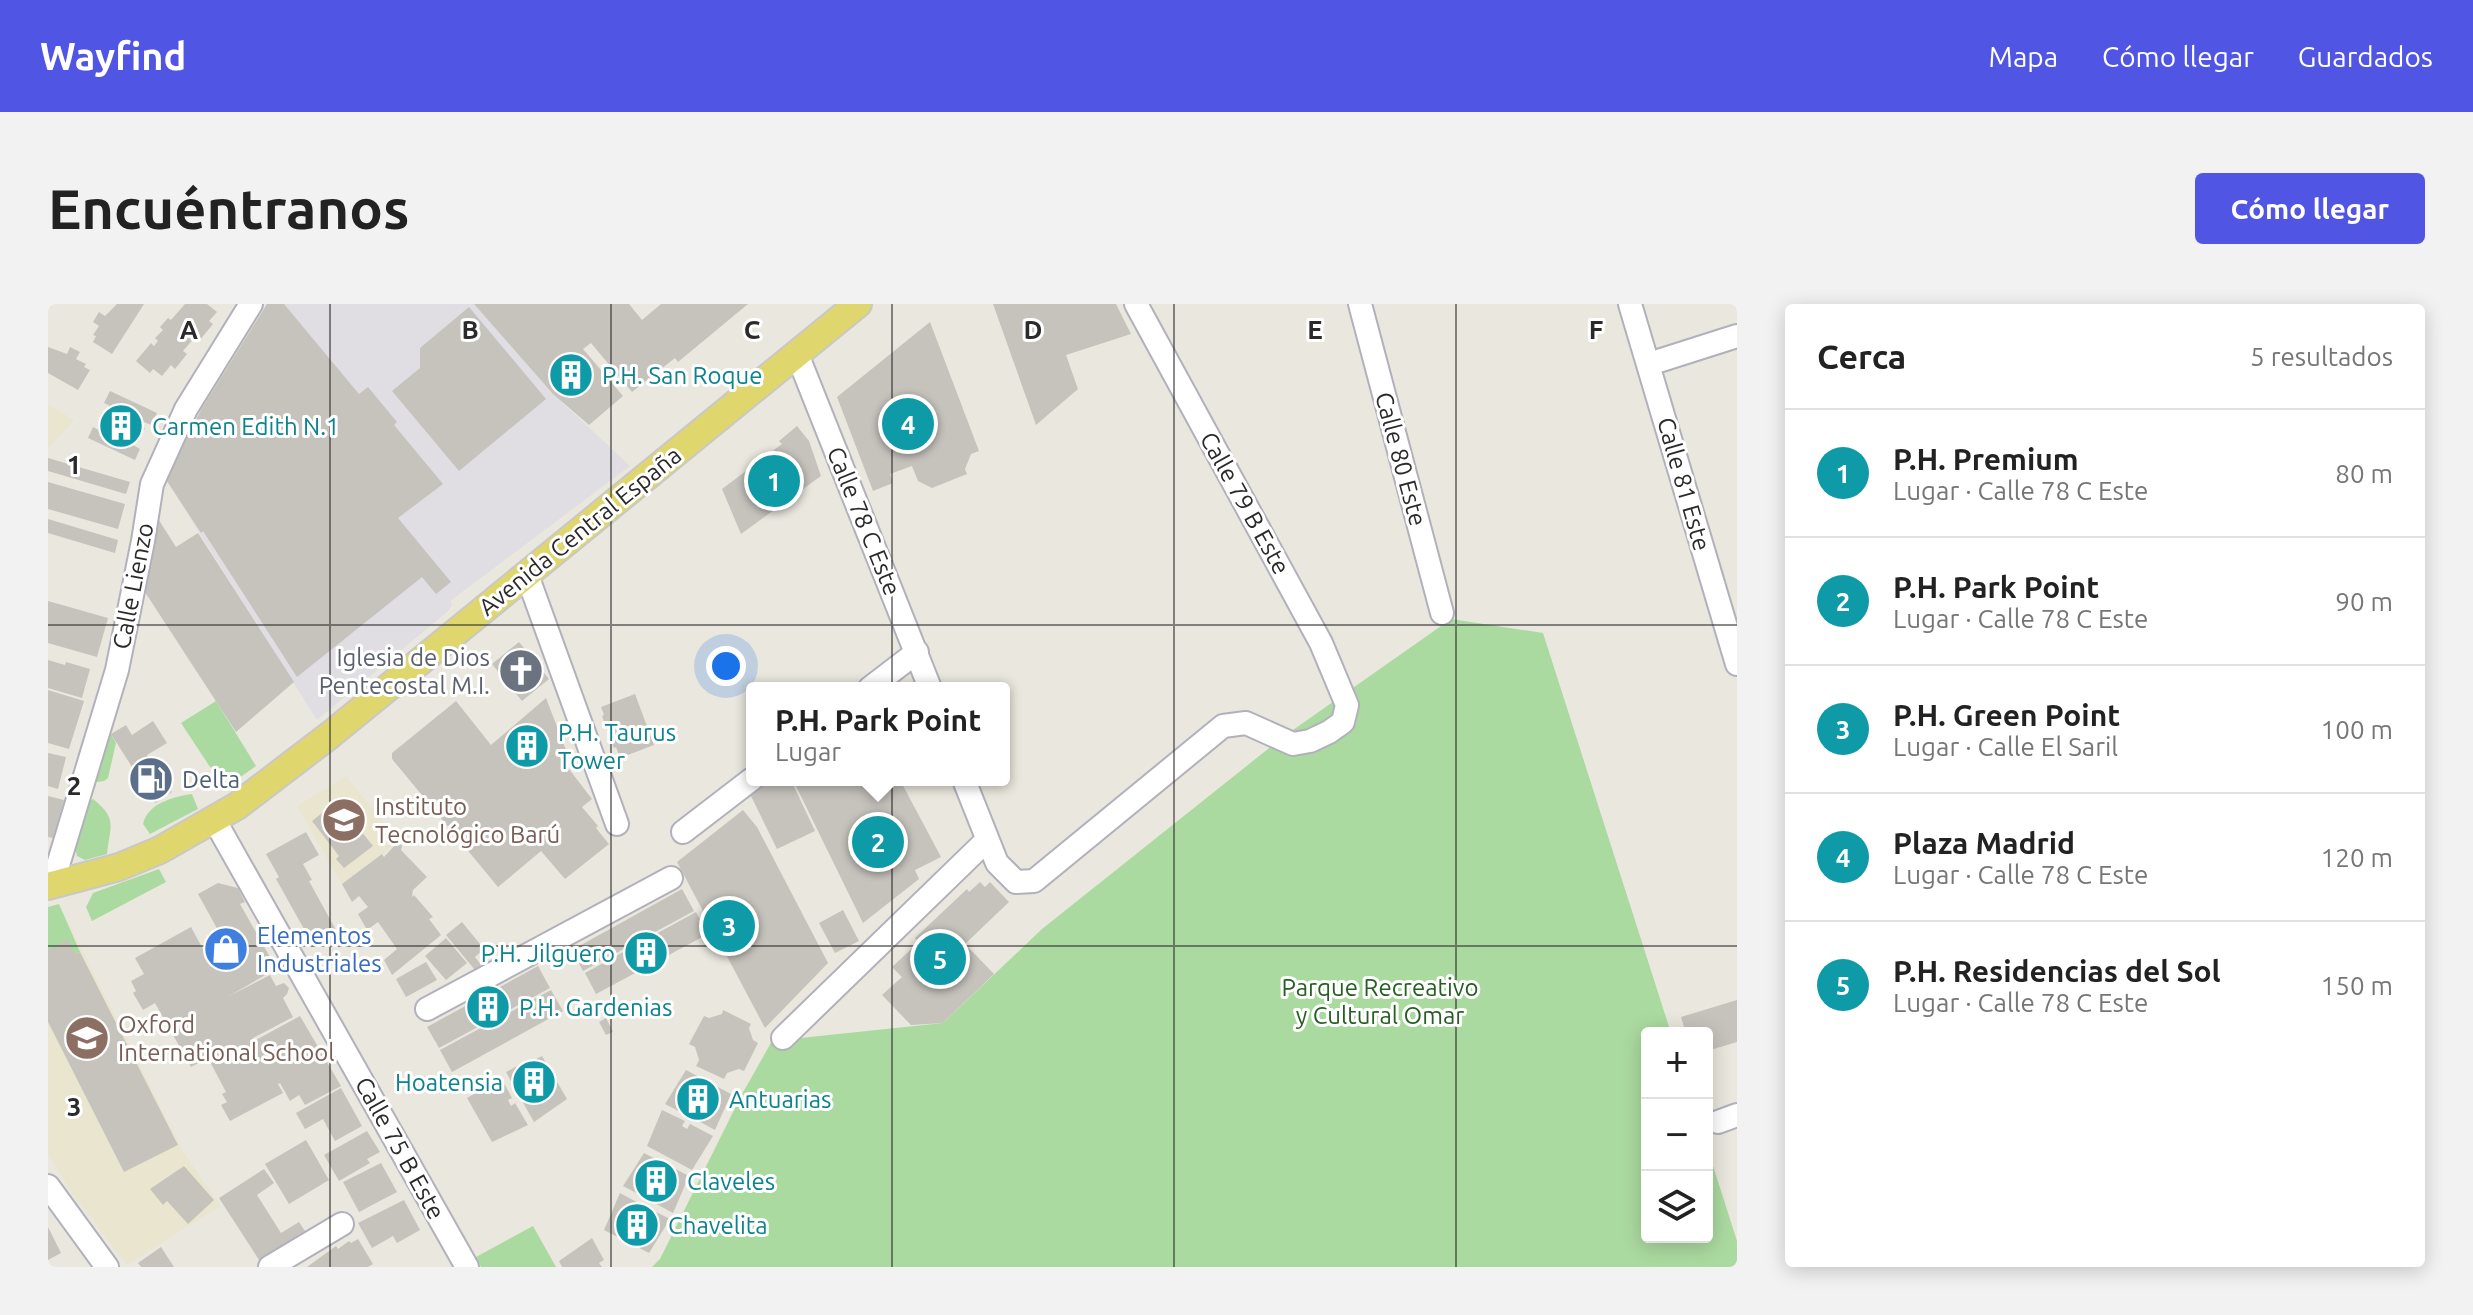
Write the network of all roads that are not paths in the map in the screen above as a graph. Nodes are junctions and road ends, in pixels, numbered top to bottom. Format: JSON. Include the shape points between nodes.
{"nodes":[{"id":1,"x":251,"y":304,"type":"edge"},
{"id":2,"x":858,"y":304,"type":"edge"},
{"id":3,"x":1136,"y":304,"type":"edge"},
{"id":4,"x":1360,"y":304,"type":"edge"},
{"id":5,"x":1630,"y":304,"type":"edge"},
{"id":6,"x":1737,"y":336,"type":"edge"},
{"id":7,"x":797,"y":354,"type":"junction"},
{"id":8,"x":1649,"y":364,"type":"junction"},
{"id":9,"x":527,"y":575,"type":"junction"},
{"id":10,"x":1442,"y":613,"type":"dead end"},
{"id":11,"x":917,"y":652,"type":"junction"},
{"id":12,"x":1737,"y":664,"type":"edge"},
{"id":13,"x":878,"y":682,"type":"edge"},
{"id":14,"x":928,"y":682,"type":"edge"},
{"id":15,"x":746,"y":784,"type":"edge"},
{"id":16,"x":966,"y":786,"type":"edge"},
{"id":17,"x":215,"y":821,"type":"junction"},
{"id":18,"x":617,"y":824,"type":"dead end"},
{"id":19,"x":683,"y":832,"type":"dead end"},
{"id":20,"x":987,"y":840,"type":"junction"},
{"id":21,"x":671,"y":878,"type":"dead end"},
{"id":22,"x":50,"y":886,"type":"edge"},
{"id":23,"x":427,"y":1009,"type":"dead end"},
{"id":24,"x":783,"y":1038,"type":"dead end"},
{"id":25,"x":48,"y":1186,"type":"edge"},
{"id":26,"x":342,"y":1224,"type":"dead end"},
{"id":27,"x":107,"y":1267,"type":"edge"},
{"id":28,"x":270,"y":1267,"type":"edge"},
{"id":29,"x":467,"y":1267,"type":"edge"}],
"edges":[{"from":1,"to":22,"type":"street","name":"Calle Lienzo","via":[[186,409],[152,484],[117,670]]},
{"from":2,"to":7,"type":"main road","name":"Avenida Central España"},
{"from":3,"to":20,"type":"street","name":"Calle 79 B Este","via":[[1321,643],[1347,705],[1343,722],[1293,744],[1246,723],[1223,726],[1034,881],[1016,882],[997,863]]},
{"from":4,"to":10,"type":"street","name":"Calle 80 Este"},
{"from":5,"to":8,"type":"street","name":"Calle 81 Este"},
{"from":6,"to":8,"type":"street"},
{"from":7,"to":9,"type":"main road","name":"Avenida Central España"},
{"from":7,"to":11,"type":"street","name":"Calle 78 C Este"},
{"from":8,"to":12,"type":"street","name":"Calle 81 Este"},
{"from":9,"to":17,"type":"main road","name":"Avenida Central España"},
{"from":9,"to":18,"type":"street"},
{"from":11,"to":13,"type":"street"},
{"from":11,"to":14,"type":"street","name":"Calle 78 C Este"},
{"from":15,"to":19,"type":"street"},
{"from":16,"to":20,"type":"street"},
{"from":17,"to":22,"type":"main road","name":"Avenida Central España","via":[[119,867]]},
{"from":17,"to":29,"type":"street","name":"Calle 75 B Este"},
{"from":20,"to":24,"type":"street"},
{"from":21,"to":23,"type":"street"},
{"from":25,"to":27,"type":"street"},
{"from":26,"to":28,"type":"street"}]}
